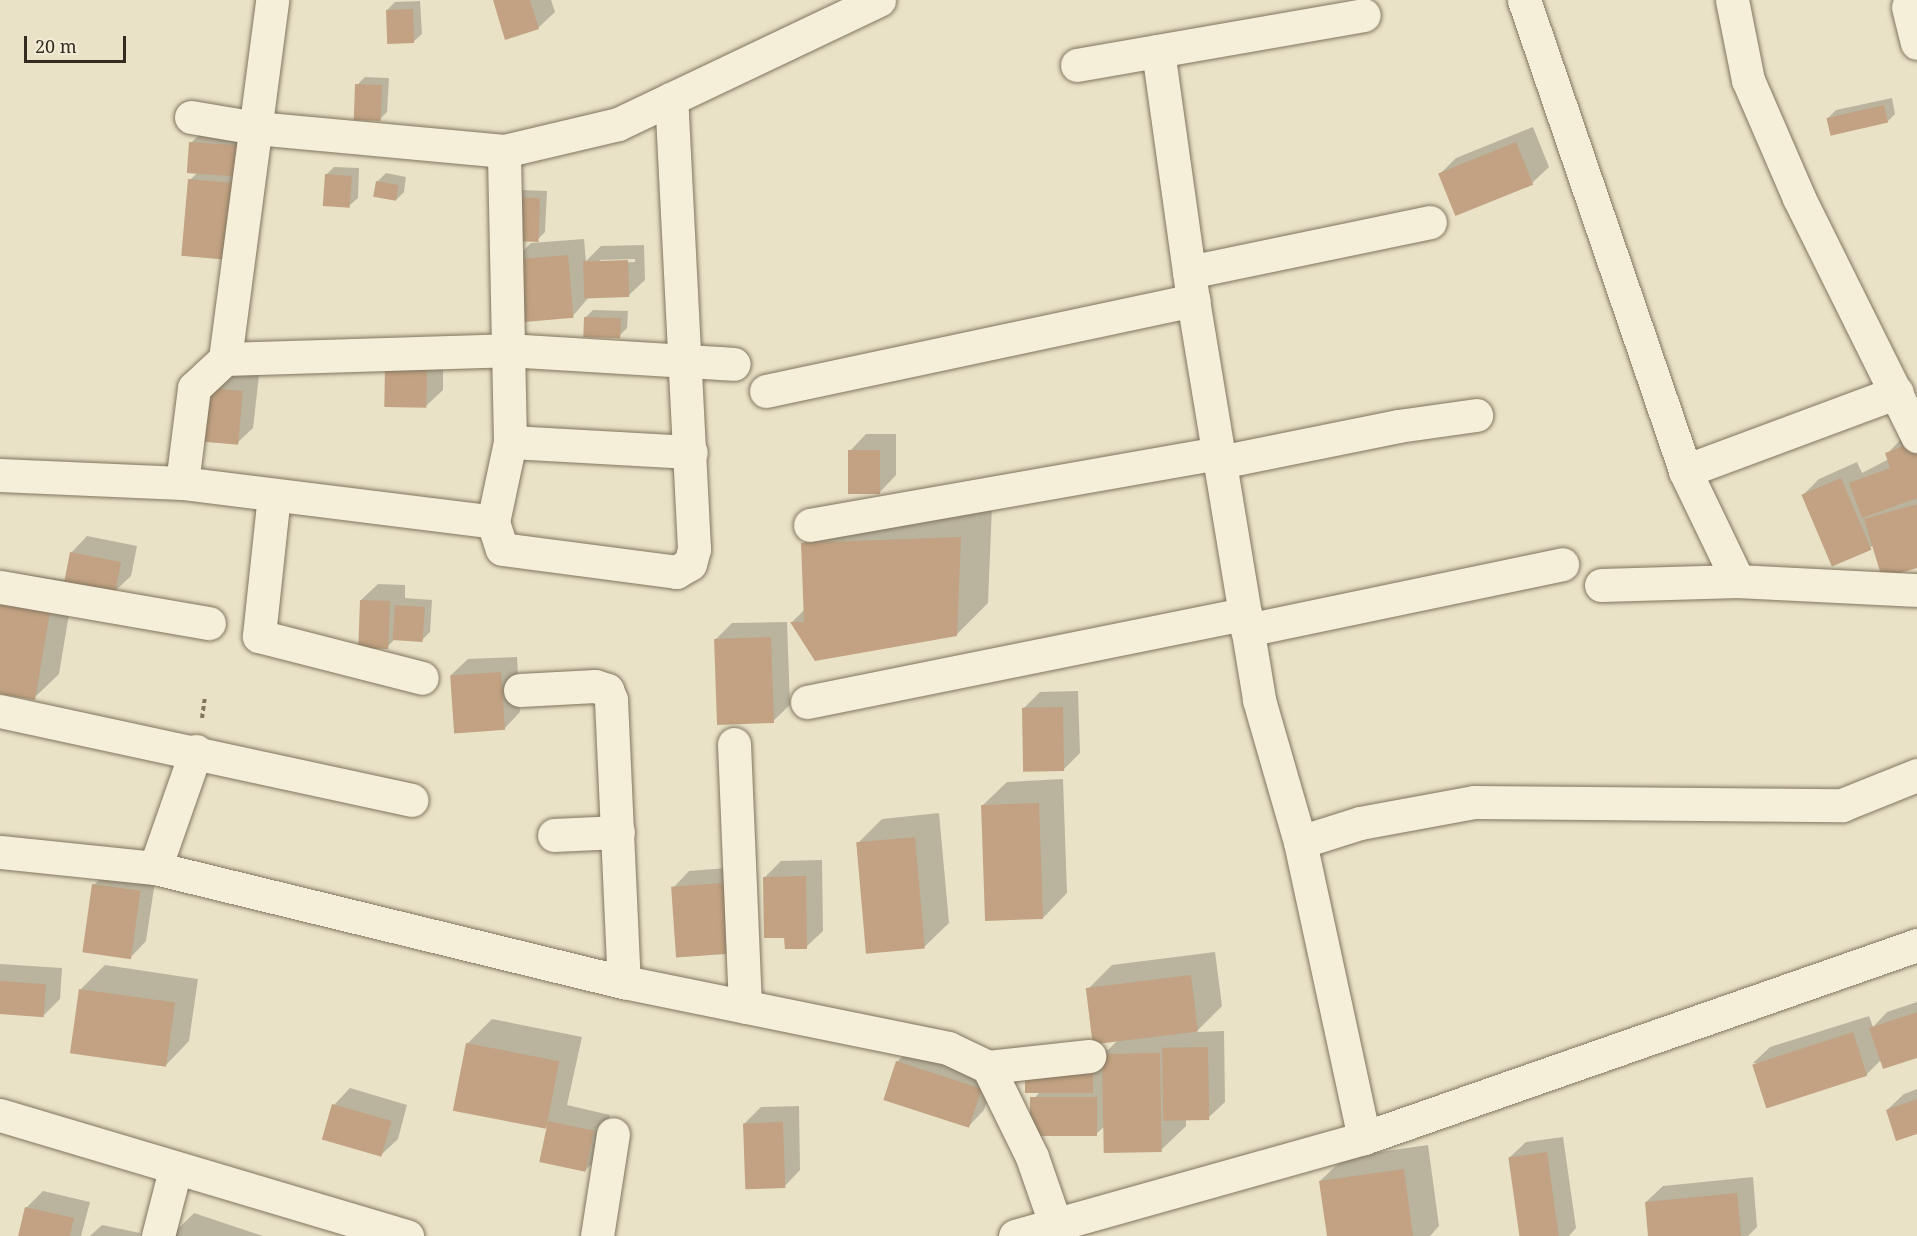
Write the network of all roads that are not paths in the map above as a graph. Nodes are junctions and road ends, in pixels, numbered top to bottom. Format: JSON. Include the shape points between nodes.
{"nodes":[{"id":1,"x":272,"y":0,"type":"edge"},
{"id":2,"x":879,"y":0,"type":"edge"},
{"id":3,"x":1524,"y":0,"type":"edge"},
{"id":4,"x":1732,"y":0,"type":"edge"},
{"id":5,"x":1908,"y":7,"type":"dead end"},
{"id":6,"x":1364,"y":15,"type":"dead end"},
{"id":7,"x":1917,"y":43,"type":"edge"},
{"id":8,"x":1158,"y":51,"type":"junction"},
{"id":9,"x":1077,"y":65,"type":"dead end"},
{"id":10,"x":671,"y":99,"type":"junction"},
{"id":11,"x":191,"y":117,"type":"dead end"},
{"id":12,"x":256,"y":128,"type":"junction"},
{"id":13,"x":504,"y":151,"type":"junction"},
{"id":14,"x":1430,"y":222,"type":"dead end"},
{"id":15,"x":1191,"y":286,"type":"junction"},
{"id":16,"x":507,"y":350,"type":"junction"},
{"id":17,"x":225,"y":359,"type":"junction"},
{"id":18,"x":686,"y":363,"type":"junction"},
{"id":19,"x":734,"y":364,"type":"dead end"},
{"id":20,"x":766,"y":391,"type":"dead end"},
{"id":21,"x":1897,"y":392,"type":"junction"},
{"id":22,"x":1476,"y":416,"type":"dead end"},
{"id":23,"x":1917,"y":436,"type":"edge"},
{"id":24,"x":510,"y":442,"type":"junction"},
{"id":25,"x":691,"y":452,"type":"junction"},
{"id":26,"x":1219,"y":458,"type":"junction"},
{"id":27,"x":1685,"y":471,"type":"junction"},
{"id":28,"x":0,"y":475,"type":"edge"},
{"id":29,"x":182,"y":483,"type":"junction"},
{"id":30,"x":274,"y":495,"type":"junction"},
{"id":31,"x":493,"y":522,"type":"junction"},
{"id":32,"x":810,"y":525,"type":"dead end"},
{"id":33,"x":1562,"y":564,"type":"dead end"},
{"id":34,"x":1738,"y":581,"type":"junction"},
{"id":35,"x":1601,"y":585,"type":"dead end"},
{"id":36,"x":0,"y":586,"type":"edge"},
{"id":37,"x":1917,"y":590,"type":"edge"},
{"id":38,"x":1246,"y":622,"type":"junction"},
{"id":39,"x":209,"y":623,"type":"dead end"},
{"id":40,"x":422,"y":678,"type":"dead end"},
{"id":41,"x":520,"y":690,"type":"dead end"},
{"id":42,"x":807,"y":702,"type":"dead end"},
{"id":43,"x":0,"y":711,"type":"edge"},
{"id":44,"x":735,"y":744,"type":"dead end"},
{"id":45,"x":196,"y":751,"type":"junction"},
{"id":46,"x":1917,"y":775,"type":"edge"},
{"id":47,"x":411,"y":800,"type":"dead end"},
{"id":48,"x":618,"y":832,"type":"junction"},
{"id":49,"x":554,"y":835,"type":"dead end"},
{"id":50,"x":1300,"y":842,"type":"junction"},
{"id":51,"x":0,"y":852,"type":"edge"},
{"id":52,"x":155,"y":868,"type":"junction"},
{"id":53,"x":1917,"y":945,"type":"edge"},
{"id":54,"x":624,"y":982,"type":"junction"},
{"id":55,"x":745,"y":1007,"type":"junction"},
{"id":56,"x":1089,"y":1056,"type":"dead end"},
{"id":57,"x":988,"y":1067,"type":"junction"},
{"id":58,"x":0,"y":1115,"type":"edge"},
{"id":59,"x":613,"y":1134,"type":"dead end"},
{"id":60,"x":1364,"y":1138,"type":"junction"},
{"id":61,"x":175,"y":1170,"type":"junction"},
{"id":62,"x":1056,"y":1226,"type":"junction"},
{"id":63,"x":158,"y":1236,"type":"edge"},
{"id":64,"x":407,"y":1236,"type":"edge"},
{"id":65,"x":597,"y":1236,"type":"edge"},
{"id":66,"x":1015,"y":1236,"type":"edge"}],
"edges":[{"from":1,"to":12,"type":"street"},
{"from":2,"to":10,"type":"street"},
{"from":3,"to":27,"type":"street"},
{"from":4,"to":21,"type":"street","via":[[1748,80],[1799,198]]},
{"from":5,"to":7,"type":"street"},
{"from":6,"to":8,"type":"street"},
{"from":8,"to":9,"type":"street"},
{"from":8,"to":15,"type":"street"},
{"from":10,"to":13,"type":"street","via":[[618,124]]},
{"from":10,"to":18,"type":"street"},
{"from":11,"to":12,"type":"street"},
{"from":12,"to":13,"type":"street"},
{"from":12,"to":17,"type":"street"},
{"from":13,"to":16,"type":"street"},
{"from":14,"to":15,"type":"street"},
{"from":15,"to":20,"type":"street"},
{"from":15,"to":26,"type":"street"},
{"from":16,"to":17,"type":"street"},
{"from":16,"to":18,"type":"street"},
{"from":16,"to":24,"type":"street"},
{"from":17,"to":29,"type":"street","via":[[194,388]]},
{"from":18,"to":19,"type":"street"},
{"from":18,"to":25,"type":"street"},
{"from":21,"to":23,"type":"street"},
{"from":21,"to":27,"type":"street"},
{"from":22,"to":26,"type":"street"},
{"from":24,"to":25,"type":"street"},
{"from":24,"to":31,"type":"street"},
{"from":25,"to":31,"type":"street","via":[[694,549],[690,564],[676,572],[502,549]]},
{"from":26,"to":32,"type":"street"},
{"from":26,"to":38,"type":"street"},
{"from":27,"to":34,"type":"street"},
{"from":28,"to":29,"type":"street"},
{"from":29,"to":30,"type":"street"},
{"from":30,"to":31,"type":"street"},
{"from":30,"to":40,"type":"street","via":[[259,636]]},
{"from":33,"to":38,"type":"street"},
{"from":34,"to":35,"type":"street"},
{"from":34,"to":37,"type":"street"},
{"from":36,"to":39,"type":"street"},
{"from":38,"to":42,"type":"street"},
{"from":38,"to":50,"type":"street","via":[[1259,700]]},
{"from":41,"to":48,"type":"street","via":[[595,686],[607,690],[611,700]]},
{"from":43,"to":45,"type":"street"},
{"from":44,"to":55,"type":"street"},
{"from":45,"to":47,"type":"street"},
{"from":45,"to":52,"type":"street"},
{"from":46,"to":50,"type":"street","via":[[1842,806],[1474,801],[1360,824]]},
{"from":48,"to":49,"type":"street"},
{"from":48,"to":54,"type":"street"},
{"from":50,"to":60,"type":"street"},
{"from":51,"to":52,"type":"street"},
{"from":52,"to":54,"type":"street"},
{"from":53,"to":60,"type":"street"},
{"from":54,"to":55,"type":"street"},
{"from":55,"to":57,"type":"street","via":[[948,1048]]},
{"from":56,"to":57,"type":"street"},
{"from":57,"to":62,"type":"street","via":[[1032,1157]]},
{"from":58,"to":61,"type":"street"},
{"from":59,"to":65,"type":"street"},
{"from":60,"to":62,"type":"street"},
{"from":61,"to":63,"type":"street"},
{"from":61,"to":64,"type":"street"},
{"from":62,"to":66,"type":"street"}]}
